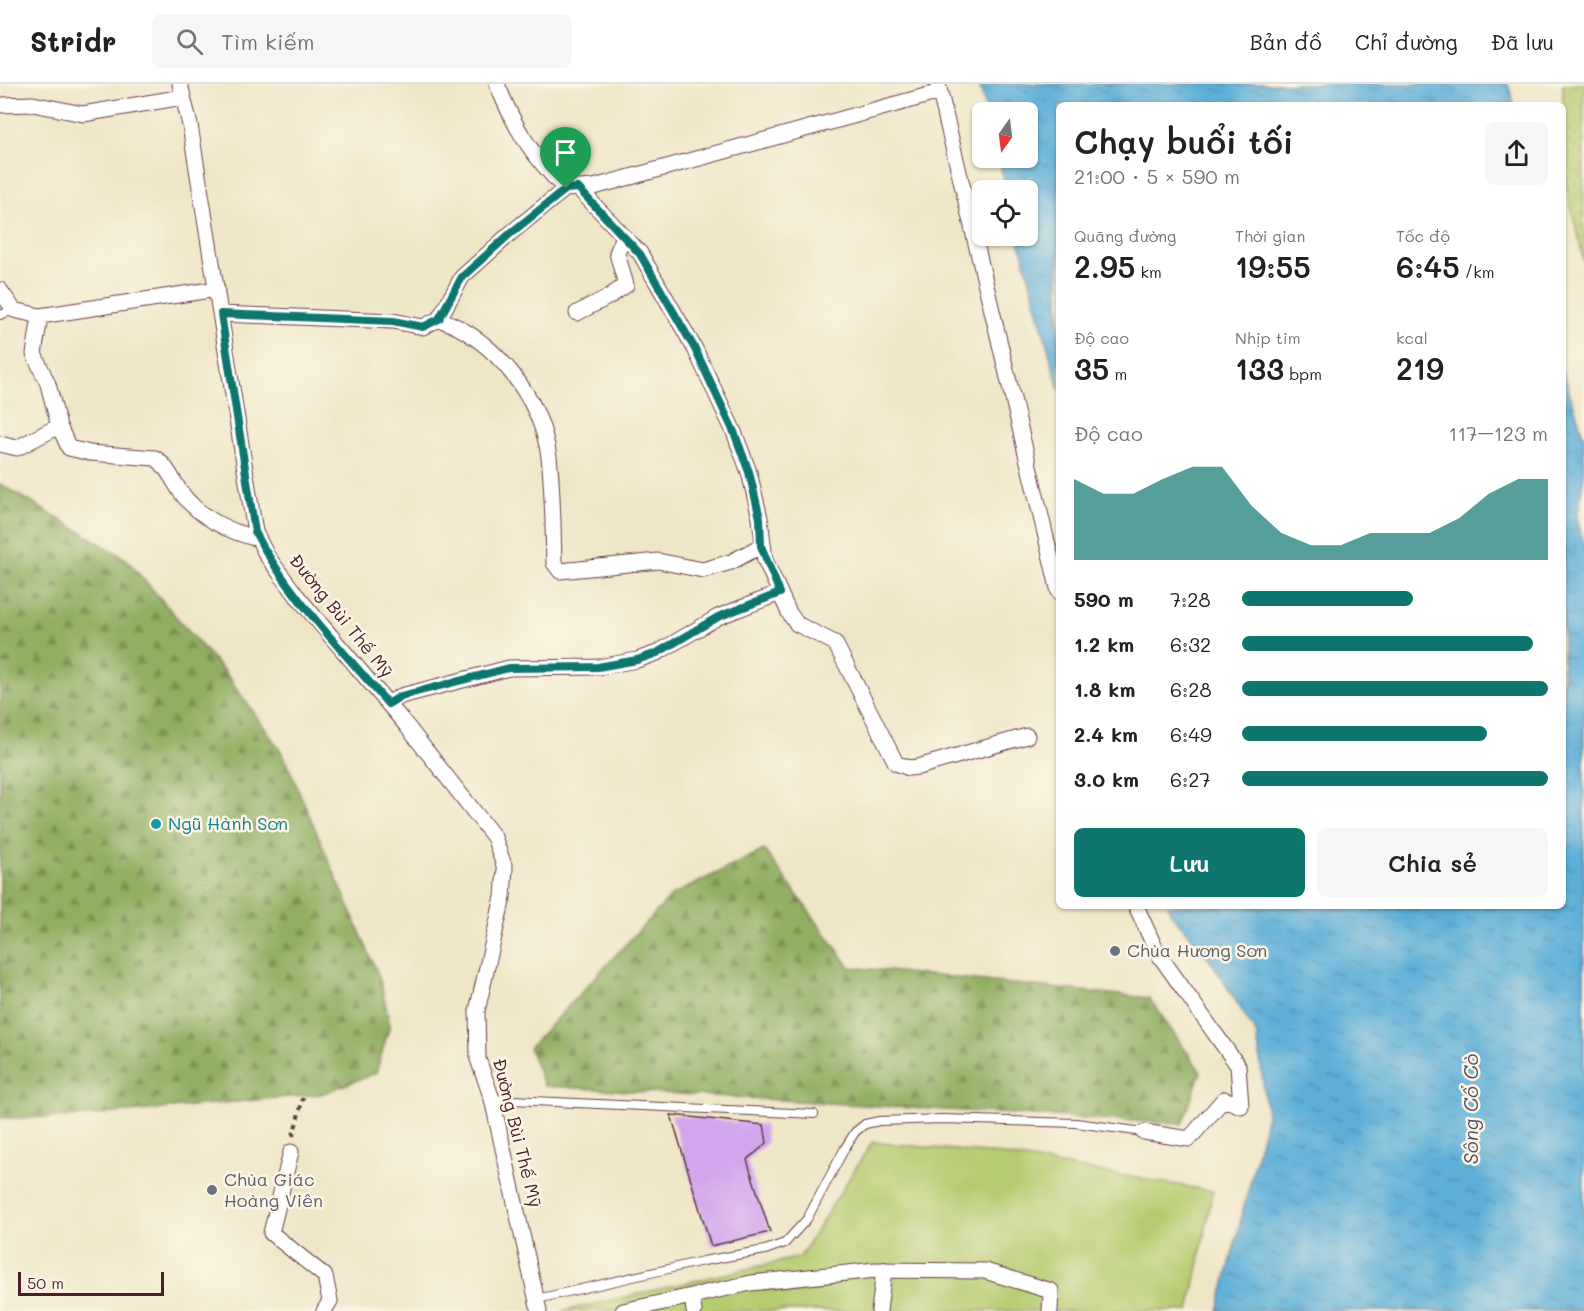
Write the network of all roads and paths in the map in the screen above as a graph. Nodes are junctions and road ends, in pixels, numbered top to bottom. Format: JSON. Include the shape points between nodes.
{"nodes":[{"id":1,"x":496,"y":84,"type":"edge"},
{"id":2,"x":939,"y":88,"type":"edge"},
{"id":3,"x":182,"y":91,"type":"edge"},
{"id":4,"x":0,"y":105,"type":"edge"},
{"id":5,"x":572,"y":188,"type":"junction"},
{"id":6,"x":624,"y":236,"type":"junction"},
{"id":7,"x":217,"y":289,"type":"junction"},
{"id":8,"x":0,"y":290,"type":"edge"},
{"id":9,"x":7,"y":312,"type":"edge"},
{"id":10,"x":577,"y":313,"type":"dead end"},
{"id":11,"x":221,"y":314,"type":"junction"},
{"id":12,"x":40,"y":316,"type":"junction"},
{"id":13,"x":439,"y":319,"type":"junction"},
{"id":14,"x":59,"y":426,"type":"junction"},
{"id":15,"x":0,"y":444,"type":"edge"},
{"id":16,"x":259,"y":539,"type":"junction"},
{"id":17,"x":761,"y":546,"type":"junction"},
{"id":18,"x":1056,"y":579,"type":"edge"},
{"id":19,"x":780,"y":593,"type":"junction"},
{"id":20,"x":388,"y":704,"type":"junction"},
{"id":21,"x":1027,"y":736,"type":"dead end"},
{"id":22,"x":1137,"y":909,"type":"edge"},
{"id":23,"x":303,"y":1098,"type":"dead end"},
{"id":24,"x":492,"y":1099,"type":"junction"},
{"id":25,"x":814,"y":1114,"type":"dead end"},
{"id":26,"x":294,"y":1127,"type":"dead end"},
{"id":27,"x":1144,"y":1132,"type":"joint"},
{"id":28,"x":291,"y":1152,"type":"dead end"},
{"id":29,"x":884,"y":1270,"type":"junction"},
{"id":30,"x":693,"y":1304,"type":"edge"},
{"id":31,"x":538,"y":1305,"type":"edge"},
{"id":32,"x":324,"y":1311,"type":"edge"},
{"id":33,"x":623,"y":1311,"type":"edge"},
{"id":34,"x":879,"y":1311,"type":"edge"},
{"id":35,"x":1050,"y":1311,"type":"edge"}],
"edges":[{"from":1,"to":5,"type":"street","via":[[513,124],[539,162]]},
{"from":2,"to":5,"type":"street","via":[[594,186]]},
{"from":2,"to":18,"type":"street"},
{"from":3,"to":4,"type":"street","via":[[83,114],[33,104]]},
{"from":3,"to":7,"type":"street","name":"Đường Bùi Thế Mỹ"},
{"from":5,"to":6,"type":"street"},
{"from":5,"to":13,"type":"street","via":[[512,232],[462,277]]},
{"from":6,"to":10,"type":"street","via":[[617,253],[626,285]]},
{"from":6,"to":17,"type":"street","via":[[656,278],[734,432],[755,495]]},
{"from":7,"to":11,"type":"street","name":"Đường Bùi Thế Mỹ"},
{"from":7,"to":12,"type":"street"},
{"from":8,"to":9,"type":"street"},
{"from":9,"to":12,"type":"street"},
{"from":11,"to":13,"type":"street","via":[[393,321],[423,327]]},
{"from":11,"to":16,"type":"street","name":"Đường Bùi Thế Mỹ"},
{"from":12,"to":14,"type":"street","via":[[34,354],[48,384]]},
{"from":13,"to":17,"type":"street","via":[[497,355],[537,410],[549,456],[555,563],[560,571],[658,561],[703,570],[731,562]]},
{"from":14,"to":15,"type":"street","via":[[17,448]]},
{"from":14,"to":16,"type":"street","via":[[65,442],[76,452],[144,455],[162,462],[184,497],[199,511],[239,535]]},
{"from":16,"to":20,"type":"street","name":"Đường Bùi Thế Mỹ","via":[[297,596]]},
{"from":17,"to":19,"type":"street"},
{"from":19,"to":20,"type":"street","via":[[718,617],[657,653],[637,660],[590,668],[503,669],[401,696]]},
{"from":19,"to":21,"type":"street","via":[[797,624],[835,643],[900,766],[939,762]]},
{"from":20,"to":24,"type":"street","name":"Đường Bùi Thế Mỹ","via":[[494,837],[505,868],[503,897],[477,1011],[478,1059]]},
{"from":22,"to":27,"type":"street","via":[[1157,952],[1238,1066],[1242,1106],[1224,1099],[1189,1139]]},
{"from":23,"to":26,"type":"path"},
{"from":24,"to":25,"type":"lane"},
{"from":24,"to":31,"type":"street","name":"Đường Bùi Thế Mỹ"},
{"from":27,"to":31,"type":"lane","via":[[1076,1123],[879,1120],[855,1132],[807,1219],[785,1243]]},
{"from":28,"to":32,"type":"street","via":[[271,1233],[325,1276],[330,1301]]},
{"from":29,"to":30,"type":"street","via":[[751,1283]]},
{"from":29,"to":34,"type":"street"},
{"from":29,"to":35,"type":"street","via":[[985,1271],[1051,1291]]},
{"from":30,"to":33,"type":"street"}]}
